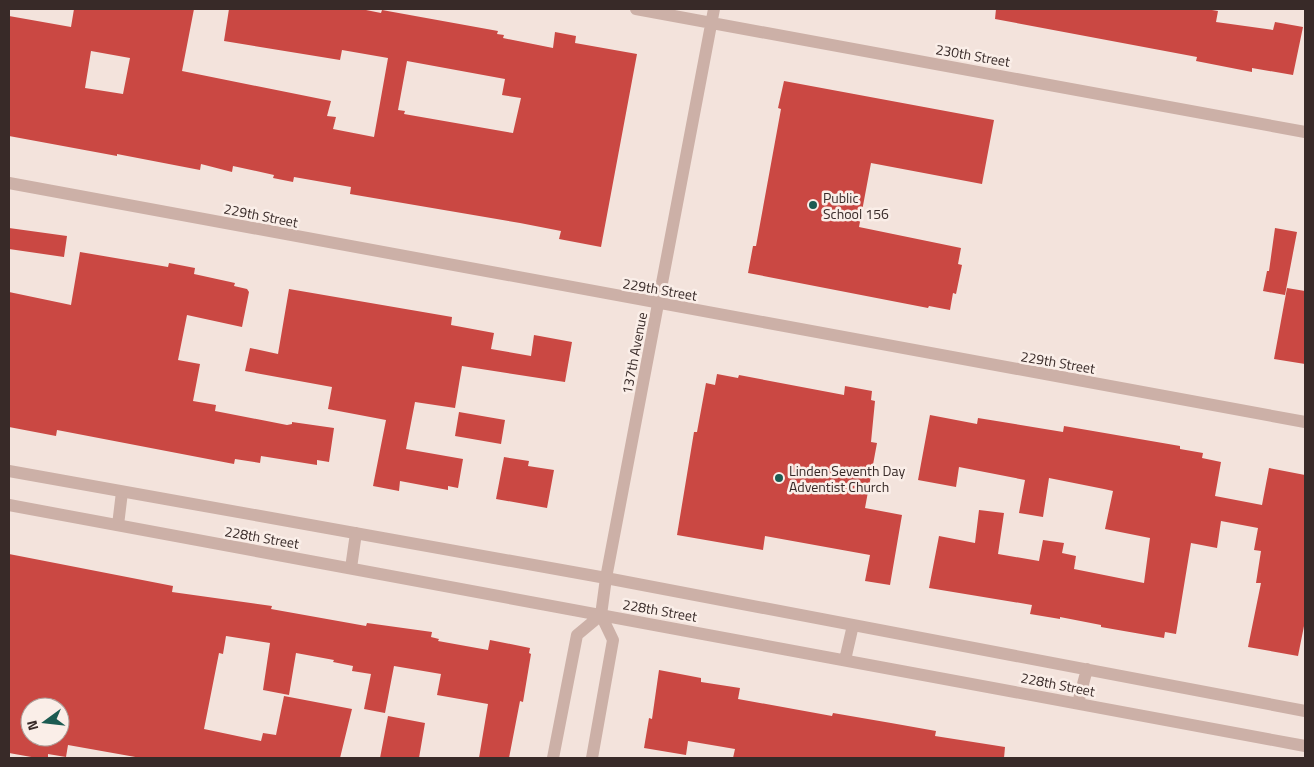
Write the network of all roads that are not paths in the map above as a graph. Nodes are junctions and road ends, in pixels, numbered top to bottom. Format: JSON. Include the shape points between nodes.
{"nodes":[{"id":1,"x":636,"y":9,"type":"edge"},
{"id":2,"x":714,"y":9,"type":"edge"},
{"id":3,"x":712,"y":22,"type":"junction"},
{"id":4,"x":1305,"y":132,"type":"edge"},
{"id":5,"x":9,"y":183,"type":"edge"},
{"id":6,"x":658,"y":304,"type":"junction"},
{"id":7,"x":1305,"y":422,"type":"edge"},
{"id":8,"x":9,"y":471,"type":"edge"},
{"id":9,"x":122,"y":492,"type":"junction"},
{"id":10,"x":9,"y":505,"type":"edge"},
{"id":11,"x":118,"y":525,"type":"junction"},
{"id":12,"x":356,"y":533,"type":"junction"},
{"id":13,"x":350,"y":568,"type":"junction"},
{"id":14,"x":606,"y":578,"type":"junction"},
{"id":15,"x":601,"y":615,"type":"junction"},
{"id":16,"x":853,"y":625,"type":"junction"},
{"id":17,"x":845,"y":660,"type":"junction"},
{"id":18,"x":1087,"y":669,"type":"junction"},
{"id":19,"x":1078,"y":703,"type":"junction"},
{"id":20,"x":1305,"y":711,"type":"edge"},
{"id":21,"x":1305,"y":746,"type":"edge"},
{"id":22,"x":554,"y":758,"type":"edge"},
{"id":23,"x":592,"y":758,"type":"edge"}],
"edges":[{"from":1,"to":3,"type":"street","name":"230th Street"},
{"from":2,"to":3,"type":"street","name":"137th Avenue"},
{"from":3,"to":4,"type":"street","name":"230th Street"},
{"from":3,"to":6,"type":"street","name":"137th Avenue"},
{"from":5,"to":6,"type":"street","name":"229th Street"},
{"from":6,"to":7,"type":"street","name":"229th Street"},
{"from":6,"to":14,"type":"street","name":"137th Avenue"},
{"from":8,"to":9,"type":"street","name":"228th Street"},
{"from":9,"to":11,"type":"street"},
{"from":9,"to":12,"type":"street","name":"228th Street"},
{"from":10,"to":11,"type":"street","name":"228th Street"},
{"from":11,"to":13,"type":"street","name":"228th Street"},
{"from":12,"to":13,"type":"street"},
{"from":12,"to":14,"type":"street","name":"228th Street"},
{"from":13,"to":15,"type":"street","name":"228th Street"},
{"from":14,"to":15,"type":"street","name":"137th Avenue"},
{"from":14,"to":16,"type":"street","name":"228th Street"},
{"from":15,"to":17,"type":"street","name":"228th Street"},
{"from":15,"to":22,"type":"street","via":[[577,635]]},
{"from":15,"to":23,"type":"street","via":[[613,640]]},
{"from":16,"to":17,"type":"street"},
{"from":16,"to":18,"type":"street","name":"228th Street"},
{"from":17,"to":19,"type":"street","name":"228th Street"},
{"from":18,"to":19,"type":"street"},
{"from":18,"to":20,"type":"street","name":"228th Street"},
{"from":19,"to":21,"type":"street","name":"228th Street"}]}
